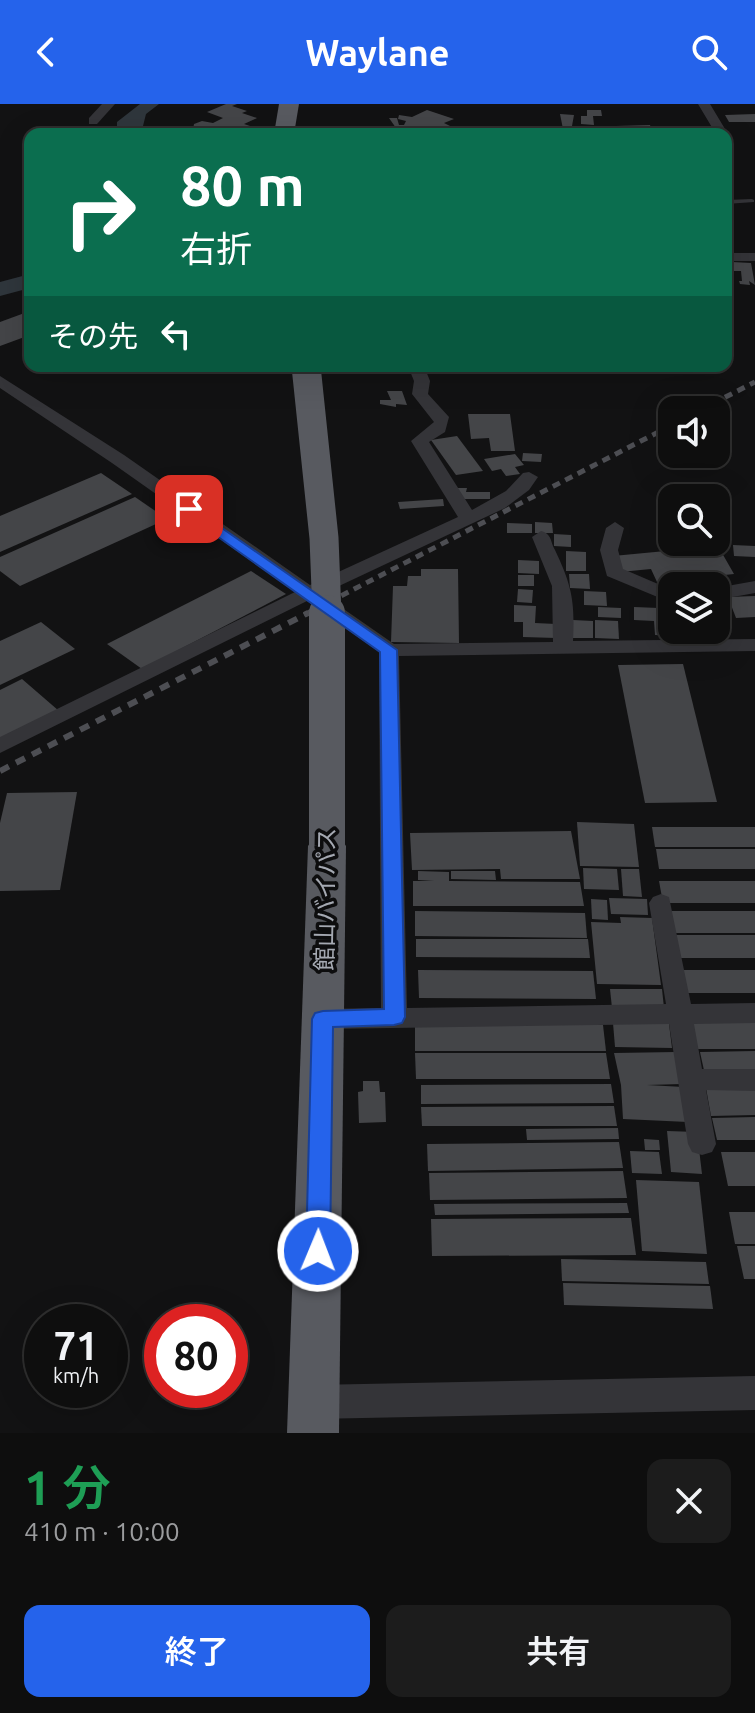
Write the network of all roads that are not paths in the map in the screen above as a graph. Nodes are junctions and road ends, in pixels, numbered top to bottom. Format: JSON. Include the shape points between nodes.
{"nodes":[{"id":1,"x":109,"y":104,"type":"edge"},
{"id":2,"x":289,"y":104,"type":"edge"},
{"id":3,"x":704,"y":104,"type":"edge"},
{"id":4,"x":93,"y":121,"type":"dead end"},
{"id":5,"x":285,"y":128,"type":"edge"},
{"id":6,"x":718,"y":128,"type":"edge"},
{"id":7,"x":752,"y":201,"type":"dead end"},
{"id":8,"x":732,"y":202,"type":"edge"},
{"id":9,"x":732,"y":257,"type":"edge"},
{"id":10,"x":755,"y":257,"type":"edge"},
{"id":11,"x":307,"y":372,"type":"edge"},
{"id":12,"x":418,"y":372,"type":"edge"},
{"id":13,"x":0,"y":381,"type":"edge"},
{"id":14,"x":529,"y":477,"type":"dead end"},
{"id":15,"x":468,"y":518,"type":"junction"},
{"id":16,"x":615,"y":528,"type":"dead end"},
{"id":17,"x":541,"y":537,"type":"dead end"},
{"id":18,"x":755,"y":587,"type":"edge"},
{"id":19,"x":658,"y":591,"type":"edge"},
{"id":20,"x":730,"y":591,"type":"edge"},
{"id":21,"x":307,"y":592,"type":"junction"},
{"id":22,"x":755,"y":645,"type":"edge"},
{"id":23,"x":723,"y":646,"type":"joint"},
{"id":24,"x":563,"y":648,"type":"junction"},
{"id":25,"x":389,"y":650,"type":"junction"},
{"id":26,"x":0,"y":746,"type":"edge"},
{"id":27,"x":661,"y":903,"type":"dead end"},
{"id":28,"x":755,"y":1013,"type":"edge"},
{"id":29,"x":679,"y":1014,"type":"junction"},
{"id":30,"x":394,"y":1017,"type":"junction"},
{"id":31,"x":323,"y":1019,"type":"junction"},
{"id":32,"x":690,"y":1079,"type":"junction"},
{"id":33,"x":755,"y":1080,"type":"edge"},
{"id":34,"x":702,"y":1144,"type":"dead end"},
{"id":35,"x":755,"y":1393,"type":"edge"},
{"id":36,"x":314,"y":1418,"type":"edge"}],
"edges":[{"from":1,"to":4,"type":"street"},
{"from":2,"to":5,"type":"highway"},
{"from":3,"to":6,"type":"street"},
{"from":7,"to":8,"type":"lane"},
{"from":9,"to":10,"type":"street"},
{"from":11,"to":31,"type":"highway","name":"館山バイパス","bridge":true,"via":[[328,631]]},
{"from":12,"to":15,"type":"street","via":[[420,394],[442,423],[420,441]]},
{"from":13,"to":21,"type":"street"},
{"from":14,"to":15,"type":"street","via":[[518,492]]},
{"from":15,"to":21,"type":"street"},
{"from":16,"to":19,"type":"street","via":[[609,550],[614,572]]},
{"from":17,"to":24,"type":"street","via":[[559,575],[565,609]]},
{"from":18,"to":20,"type":"street"},
{"from":21,"to":25,"type":"street"},
{"from":21,"to":26,"type":"street"},
{"from":22,"to":23,"type":"street"},
{"from":23,"to":24,"type":"street"},
{"from":24,"to":25,"type":"street"},
{"from":25,"to":30,"type":"street"},
{"from":27,"to":29,"type":"street"},
{"from":28,"to":29,"type":"street"},
{"from":29,"to":30,"type":"street"},
{"from":29,"to":32,"type":"street"},
{"from":30,"to":31,"type":"street"},
{"from":31,"to":36,"type":"highway","name":"館山バイパス"},
{"from":32,"to":33,"type":"street"},
{"from":32,"to":34,"type":"street"},
{"from":35,"to":36,"type":"street"}]}
